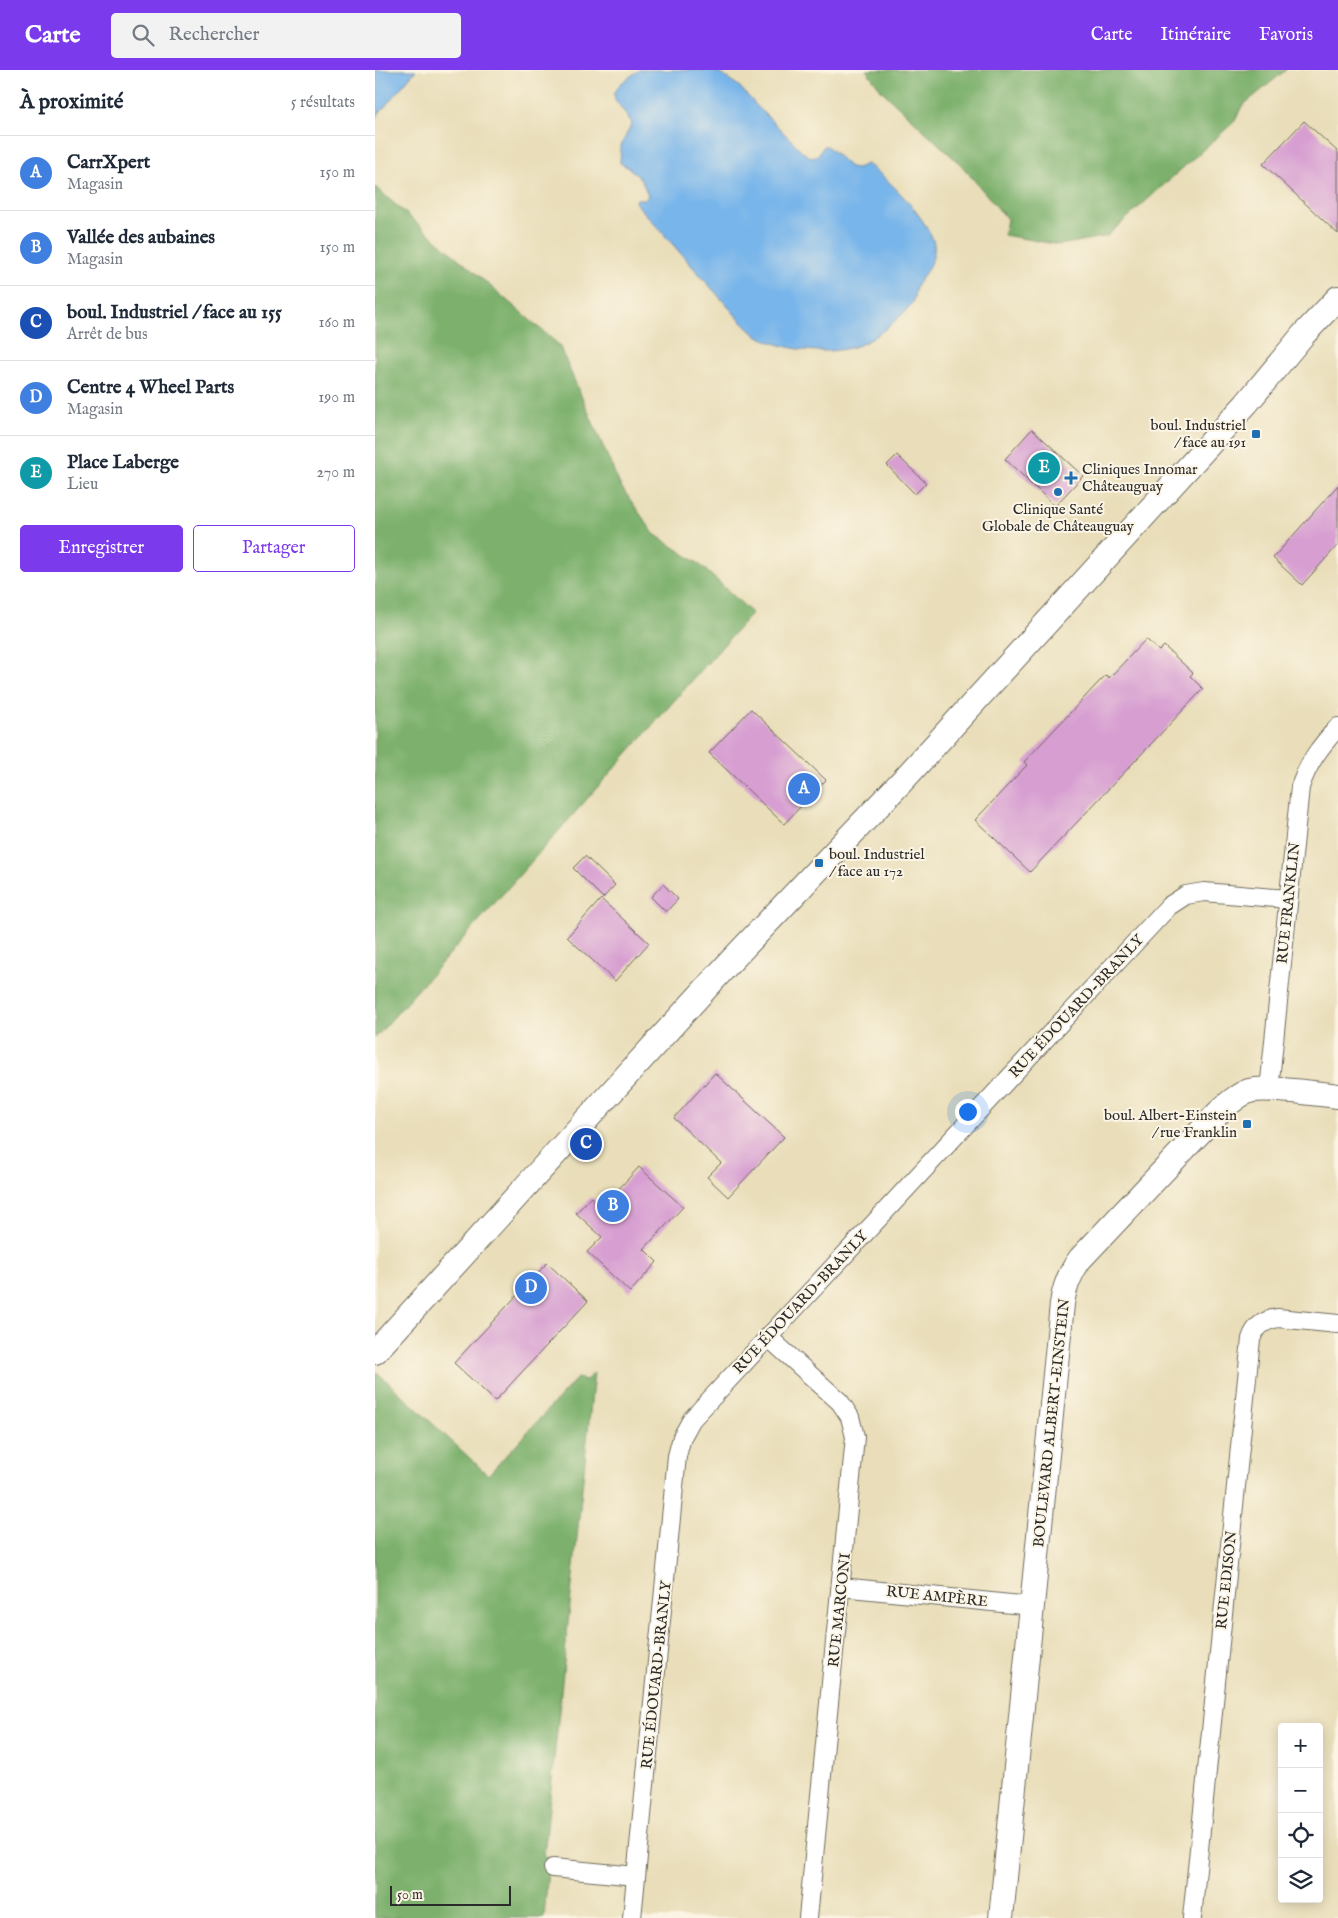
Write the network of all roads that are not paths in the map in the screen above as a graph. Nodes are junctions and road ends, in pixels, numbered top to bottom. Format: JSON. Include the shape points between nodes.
{"nodes":[{"id":1,"x":1338,"y":298,"type":"edge"},
{"id":2,"x":1338,"y":727,"type":"edge"},
{"id":3,"x":1288,"y":899,"type":"junction"},
{"id":4,"x":1269,"y":1090,"type":"junction"},
{"id":5,"x":1338,"y":1096,"type":"edge"},
{"id":6,"x":1338,"y":1324,"type":"edge"},
{"id":7,"x":768,"y":1337,"type":"junction"},
{"id":8,"x":375,"y":1352,"type":"edge"},
{"id":9,"x":841,"y":1587,"type":"junction"},
{"id":10,"x":1032,"y":1606,"type":"junction"},
{"id":11,"x":553,"y":1868,"type":"dead end"},
{"id":12,"x":636,"y":1876,"type":"junction"},
{"id":13,"x":632,"y":1918,"type":"edge"},
{"id":14,"x":808,"y":1918,"type":"edge"},
{"id":15,"x":1001,"y":1918,"type":"edge"},
{"id":16,"x":1192,"y":1918,"type":"edge"}],
"edges":[{"from":1,"to":8,"type":"street","via":[[1246,404],[911,772],[729,964]]},
{"from":2,"to":3,"type":"street","name":"RUE FRANKLIN","via":[[1314,755],[1300,787]]},
{"from":3,"to":4,"type":"street","name":"RUE FRANKLIN"},
{"from":3,"to":7,"type":"street","name":"RUE ÉDOUARD-BRANLY","via":[[1204,892],[1187,895],[1169,906]]},
{"from":4,"to":5,"type":"street","name":"BOULEVARD ALBERT-EINSTEIN"},
{"from":4,"to":10,"type":"street","name":"BOULEVARD ALBERT-EINSTEIN","via":[[1249,1091],[1221,1111],[1080,1259],[1070,1276],[1062,1304]]},
{"from":6,"to":16,"type":"street","name":"RUE EDISON","via":[[1272,1319],[1260,1325],[1251,1339]]},
{"from":7,"to":9,"type":"street","name":"RUE MARCONI","via":[[839,1402],[853,1423],[855,1445]]},
{"from":7,"to":12,"type":"street","name":"RUE ÉDOUARD-BRANLY","via":[[697,1412],[679,1446]]},
{"from":9,"to":10,"type":"street","name":"RUE AMPÈRE"},
{"from":9,"to":14,"type":"street","name":"RUE MARCONI"},
{"from":10,"to":15,"type":"street","name":"BOULEVARD ALBERT-EINSTEIN"},
{"from":11,"to":12,"type":"street"},
{"from":12,"to":13,"type":"street","name":"RUE ÉDOUARD-BRANLY"}]}
